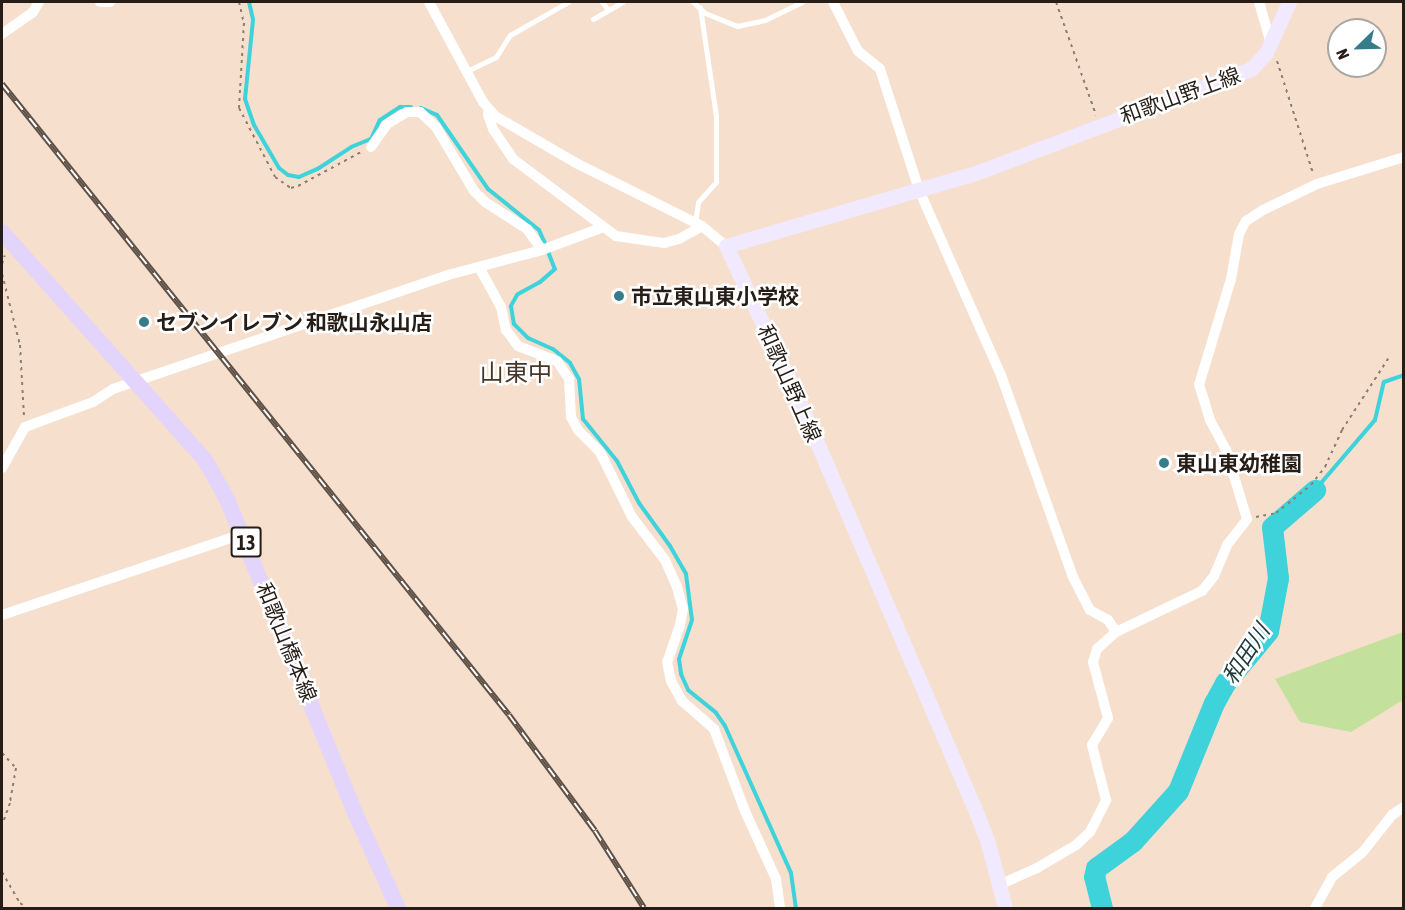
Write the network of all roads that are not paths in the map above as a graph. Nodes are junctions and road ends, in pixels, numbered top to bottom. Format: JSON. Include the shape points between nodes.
{"nodes":[{"id":1,"x":39,"y":2,"type":"edge"},
{"id":2,"x":100,"y":2,"type":"edge"},
{"id":3,"x":110,"y":2,"type":"edge"},
{"id":4,"x":429,"y":2,"type":"edge"},
{"id":5,"x":568,"y":2,"type":"edge"},
{"id":6,"x":602,"y":2,"type":"edge"},
{"id":7,"x":623,"y":2,"type":"edge"},
{"id":8,"x":693,"y":2,"type":"edge"},
{"id":9,"x":802,"y":2,"type":"edge"},
{"id":10,"x":833,"y":2,"type":"edge"},
{"id":11,"x":1259,"y":2,"type":"edge"},
{"id":12,"x":1289,"y":2,"type":"edge"},
{"id":13,"x":700,"y":7,"type":"junction"},
{"id":14,"x":608,"y":10,"type":"junction"},
{"id":15,"x":592,"y":19,"type":"dead end"},
{"id":16,"x":2,"y":34,"type":"edge"},
{"id":17,"x":1270,"y":40,"type":"junction"},
{"id":18,"x":467,"y":71,"type":"junction"},
{"id":19,"x":489,"y":109,"type":"junction"},
{"id":20,"x":371,"y":147,"type":"road end"},
{"id":21,"x":1404,"y":157,"type":"edge"},
{"id":22,"x":920,"y":190,"type":"junction"},
{"id":23,"x":699,"y":225,"type":"junction"},
{"id":24,"x":602,"y":228,"type":"junction"},
{"id":25,"x":2,"y":232,"type":"edge"},
{"id":26,"x":726,"y":246,"type":"junction"},
{"id":27,"x":542,"y":250,"type":"junction"},
{"id":28,"x":479,"y":267,"type":"junction"},
{"id":29,"x":135,"y":380,"type":"junction"},
{"id":30,"x":2,"y":468,"type":"edge"},
{"id":31,"x":242,"y":534,"type":"junction"},
{"id":32,"x":2,"y":615,"type":"edge"},
{"id":33,"x":1116,"y":632,"type":"junction"},
{"id":34,"x":1404,"y":807,"type":"edge"},
{"id":35,"x":999,"y":885,"type":"junction"},
{"id":36,"x":398,"y":909,"type":"edge"},
{"id":37,"x":780,"y":909,"type":"edge"},
{"id":38,"x":1005,"y":909,"type":"edge"},
{"id":39,"x":1315,"y":909,"type":"edge"}],
"edges":[{"from":1,"to":16,"type":"street","via":[[33,12]]},
{"from":2,"to":3,"type":"street"},
{"from":4,"to":18,"type":"street"},
{"from":5,"to":18,"type":"lane","via":[[510,35],[496,57]]},
{"from":6,"to":14,"type":"lane"},
{"from":7,"to":14,"type":"lane"},
{"from":8,"to":13,"type":"lane"},
{"from":9,"to":13,"type":"lane","via":[[765,20],[737,26],[705,13]]},
{"from":10,"to":22,"type":"street","via":[[858,51],[880,69]]},
{"from":11,"to":17,"type":"street"},
{"from":12,"to":17,"type":"main road","name":"和歌山野上線"},
{"from":13,"to":23,"type":"lane","via":[[716,116],[716,182],[698,202]]},
{"from":14,"to":15,"type":"lane"},
{"from":17,"to":22,"type":"main road","name":"和歌山野上線","via":[[1266,53],[1251,69],[976,173]]},
{"from":18,"to":19,"type":"street"},
{"from":19,"to":23,"type":"street","via":[[576,163]]},
{"from":19,"to":24,"type":"street","via":[[494,129],[513,159]]},
{"from":20,"to":27,"type":"street","via":[[387,124],[407,112],[420,112],[436,127],[474,191],[527,230]]},
{"from":21,"to":33,"type":"street","via":[[1317,184],[1246,221],[1239,234],[1231,279],[1199,385],[1210,420],[1226,450],[1247,519],[1227,545],[1214,576],[1202,591]]},
{"from":22,"to":26,"type":"main road","name":"和歌山野上線"},
{"from":22,"to":33,"type":"street","via":[[1001,375],[1073,577],[1090,610],[1108,620]]},
{"from":23,"to":24,"type":"street","via":[[679,239],[664,243],[630,240]]},
{"from":23,"to":26,"type":"street"},
{"from":24,"to":27,"type":"street"},
{"from":25,"to":29,"type":"main road","name":"和歌山橋本線","number":"13"},
{"from":26,"to":35,"type":"main road","name":"和歌山野上線","via":[[797,396],[977,814]]},
{"from":27,"to":28,"type":"street"},
{"from":28,"to":29,"type":"street"},
{"from":28,"to":37,"type":"street","via":[[501,307],[506,330],[518,346],[556,361],[570,379],[571,417],[600,452],[632,517],[665,560],[683,609],[667,662],[671,681],[682,701],[714,729],[776,879]]},
{"from":29,"to":30,"type":"street","via":[[93,402],[25,427]]},
{"from":29,"to":31,"type":"main road","name":"和歌山橋本線","number":"13","via":[[205,460]]},
{"from":31,"to":32,"type":"street"},
{"from":31,"to":36,"type":"main road","name":"和歌山橋本線","number":"13"},
{"from":33,"to":35,"type":"street","via":[[1096,649],[1093,662],[1108,718],[1092,745],[1106,800],[1089,832],[1076,845]]},
{"from":34,"to":39,"type":"street","via":[[1392,815],[1362,853],[1332,877]]},
{"from":35,"to":38,"type":"main road","name":"和歌山野上線"}]}
